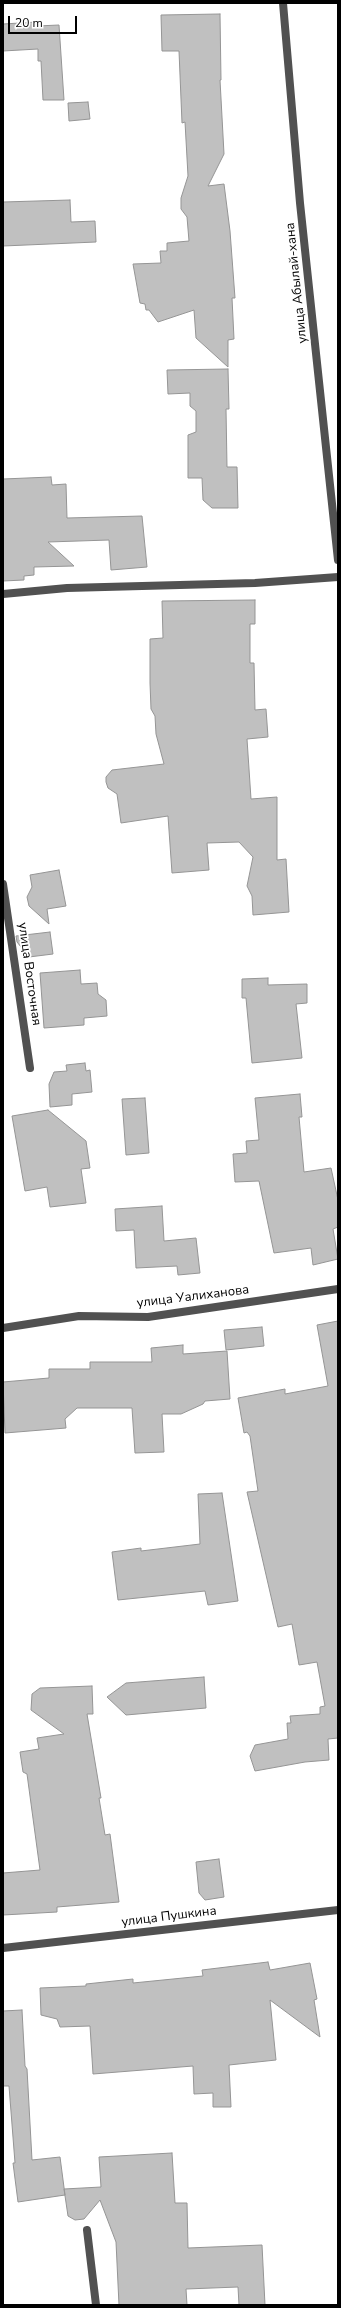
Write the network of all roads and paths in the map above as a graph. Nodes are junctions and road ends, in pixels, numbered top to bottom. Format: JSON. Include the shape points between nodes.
{"nodes":[{"id":1,"x":283,"y":3,"type":"edge"},
{"id":2,"x":338,"y":560,"type":"edge"},
{"id":3,"x":338,"y":577,"type":"edge"},
{"id":4,"x":3,"y":594,"type":"edge"},
{"id":5,"x":3,"y":884,"type":"edge"},
{"id":6,"x":30,"y":1068,"type":"dead end"},
{"id":7,"x":338,"y":1289,"type":"edge"},
{"id":8,"x":3,"y":1328,"type":"edge"},
{"id":9,"x":338,"y":1910,"type":"edge"},
{"id":10,"x":3,"y":1948,"type":"edge"},
{"id":11,"x":87,"y":2230,"type":"dead end"},
{"id":12,"x":96,"y":2305,"type":"edge"}],
"edges":[{"from":1,"to":2,"type":"street","name":"улица Абылай-хана","via":[[300,203]]},
{"from":3,"to":4,"type":"street","via":[[255,583],[66,588]]},
{"from":5,"to":6,"type":"street","name":"улица Восточная"},
{"from":7,"to":8,"type":"street","name":"улица Уалиханова","via":[[148,1317],[79,1316]]},
{"from":9,"to":10,"type":"street","name":"улица Пушкина"},
{"from":11,"to":12,"type":"street"}]}
